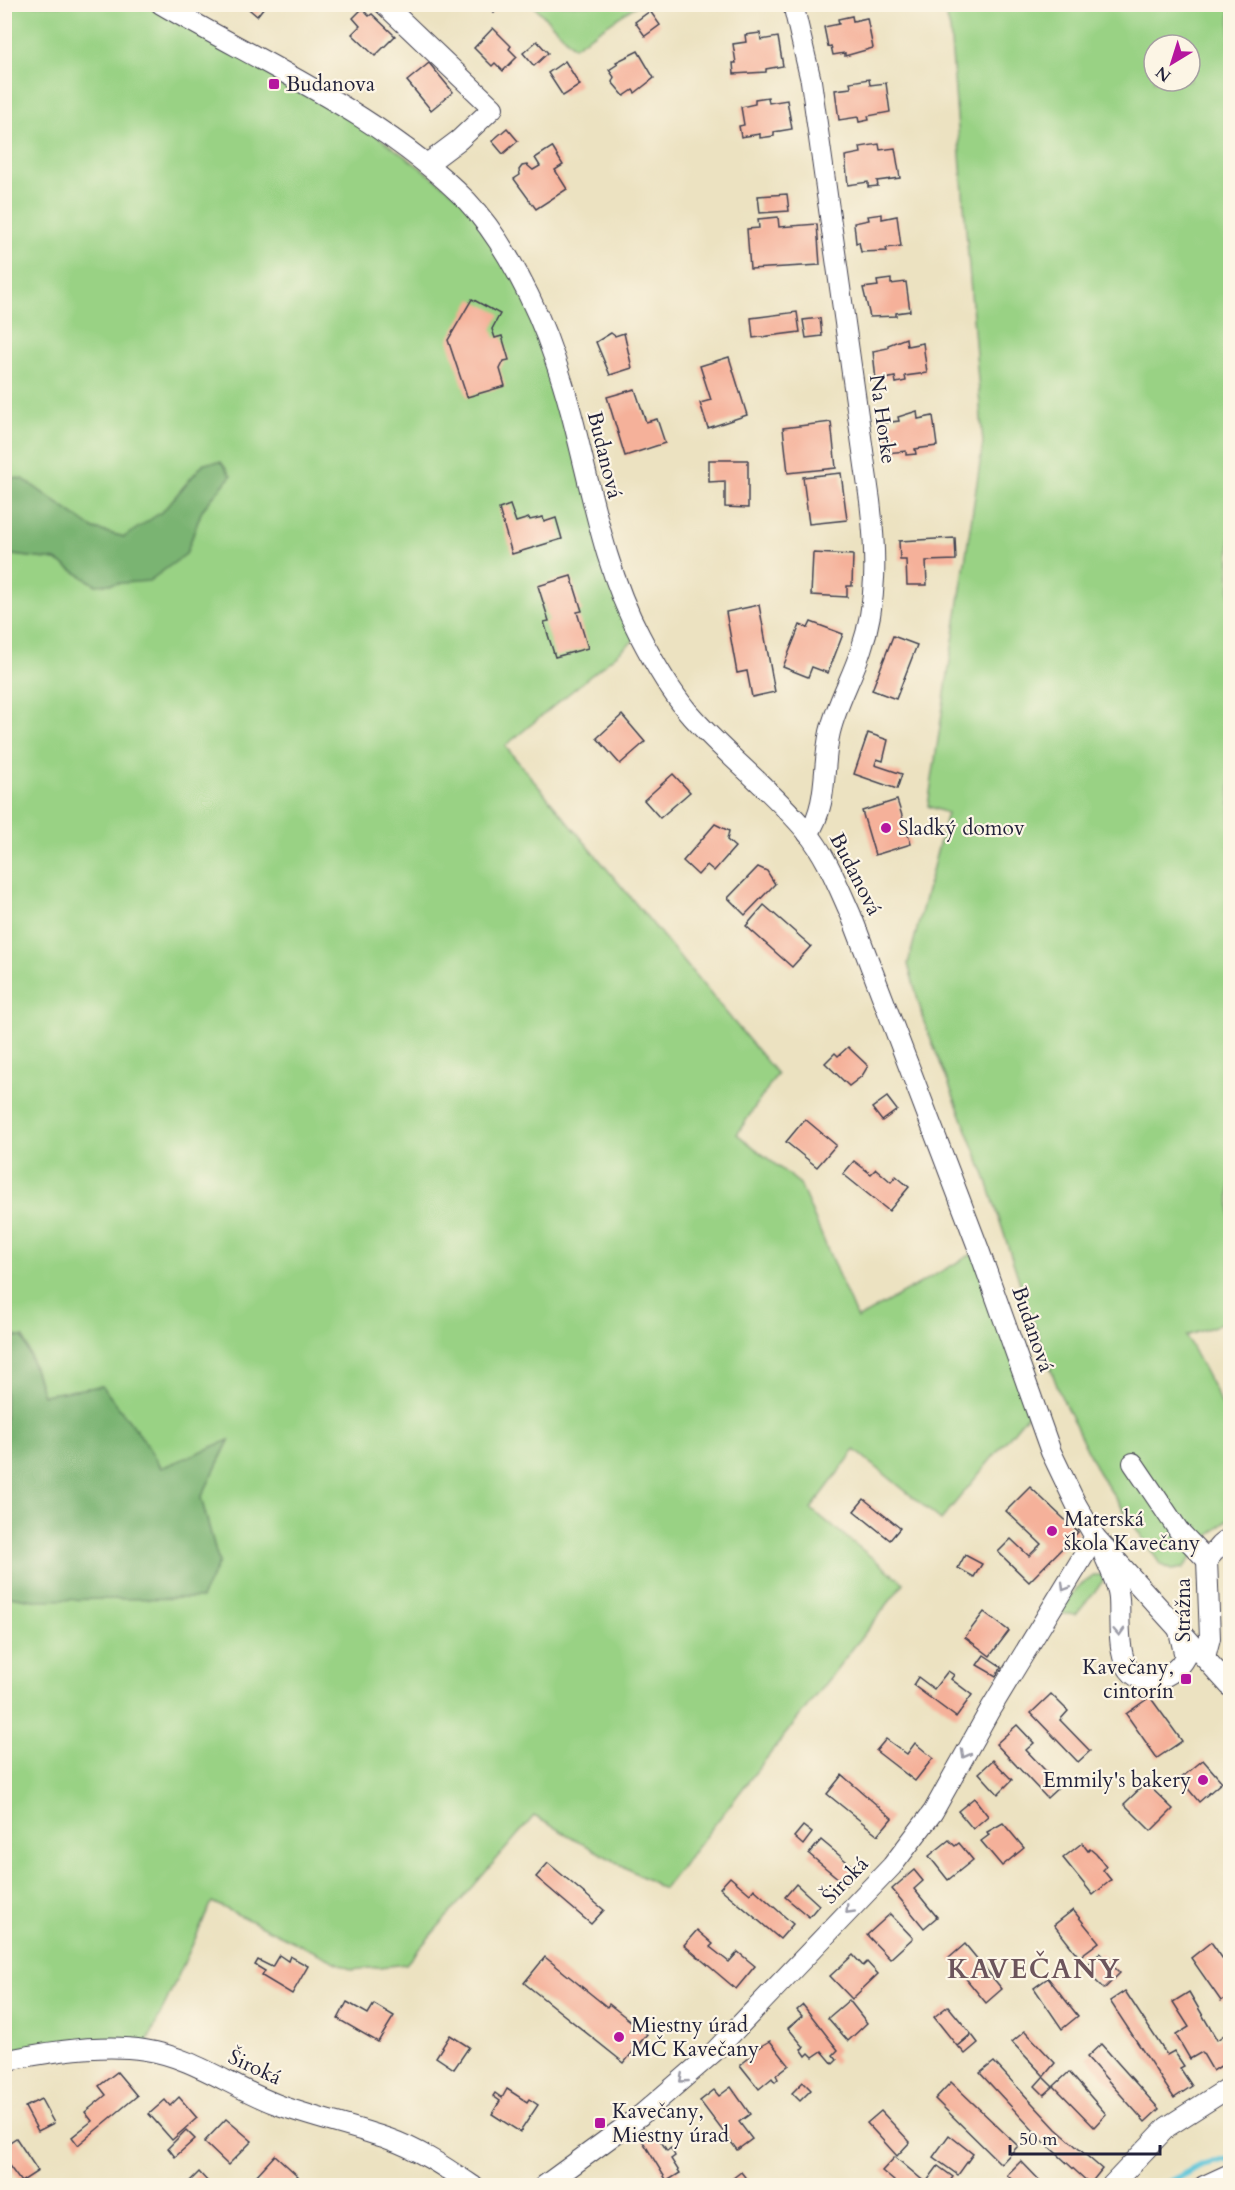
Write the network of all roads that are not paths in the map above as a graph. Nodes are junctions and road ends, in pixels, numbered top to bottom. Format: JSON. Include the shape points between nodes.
{"nodes":[{"id":1,"x":161,"y":4,"type":"edge"},
{"id":2,"x":384,"y":4,"type":"edge"},
{"id":3,"x":793,"y":4,"type":"edge"},
{"id":4,"x":427,"y":164,"type":"junction"},
{"id":5,"x":808,"y":834,"type":"junction"},
{"id":6,"x":1133,"y":1463,"type":"dead end"},
{"id":7,"x":1095,"y":1537,"type":"junction"},
{"id":8,"x":1230,"y":1537,"type":"edge"},
{"id":9,"x":1207,"y":1560,"type":"junction"},
{"id":10,"x":1178,"y":1629,"type":"junction"},
{"id":11,"x":1216,"y":1661,"type":"edge"},
{"id":12,"x":1230,"y":1686,"type":"edge"},
{"id":13,"x":4,"y":2061,"type":"edge"},
{"id":14,"x":1230,"y":2087,"type":"edge"},
{"id":15,"x":1230,"y":2174,"type":"edge"},
{"id":16,"x":473,"y":2186,"type":"edge"},
{"id":17,"x":544,"y":2186,"type":"edge"},
{"id":18,"x":1111,"y":2186,"type":"edge"},
{"id":19,"x":1204,"y":2186,"type":"edge"}],
"edges":[{"from":1,"to":4,"type":"street","name":"Budanová","via":[[378,130]]},
{"from":2,"to":4,"type":"street","via":[[493,108]]},
{"from":3,"to":5,"type":"street","name":"Na Horke","via":[[811,81],[876,568],[868,625],[830,730],[820,808]]},
{"from":4,"to":5,"type":"street","name":"Budanová","via":[[468,203],[491,232],[537,315],[554,356],[616,584],[667,684],[689,712]]},
{"from":5,"to":7,"type":"street","name":"Budanová","via":[[833,874],[851,915],[980,1250],[1051,1452]]},
{"from":6,"to":9,"type":"street","via":[[1179,1531]]},
{"from":7,"to":10,"type":"street","name":"Budanová"},
{"from":7,"to":10,"type":"street","one_way":true,"via":[[1119,1597],[1119,1645],[1128,1670],[1135,1676],[1153,1679],[1176,1670],[1185,1657]]},
{"from":7,"to":17,"type":"street","name":"Široká","one_way":true,"via":[[933,1812],[892,1866],[715,2051],[640,2115]]},
{"from":8,"to":9,"type":"street","name":"Strážna"},
{"from":9,"to":11,"type":"street","name":"Strážna","via":[[1210,1638]]},
{"from":10,"to":11,"type":"street","name":"Budanová"},
{"from":11,"to":12,"type":"street","name":"Budanová"},
{"from":13,"to":16,"type":"street","name":"Široká","via":[[101,2048],[164,2054],[273,2103],[390,2140],[433,2159]]},
{"from":14,"to":18,"type":"street","via":[[1167,2127]]},
{"from":15,"to":19,"type":"street"}]}
